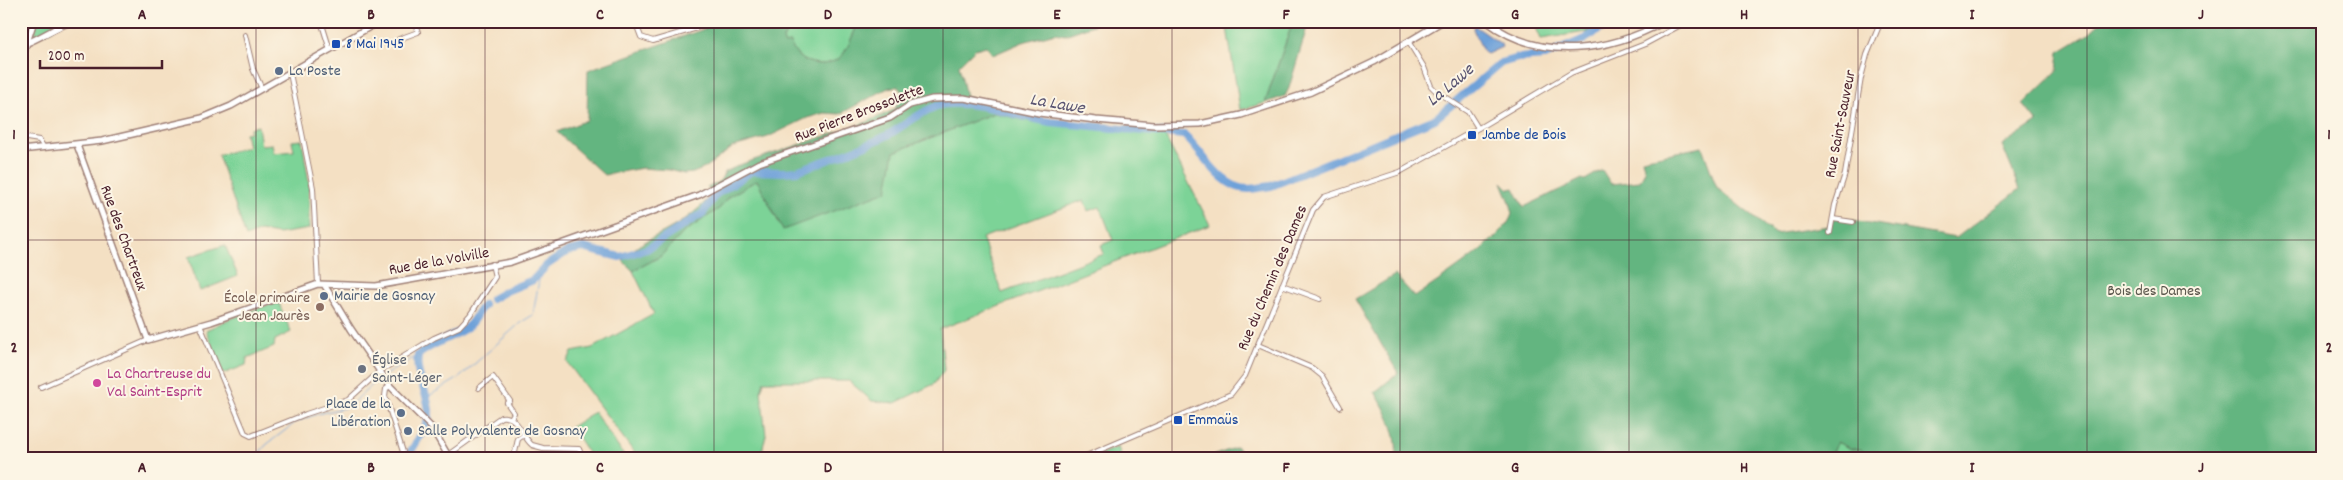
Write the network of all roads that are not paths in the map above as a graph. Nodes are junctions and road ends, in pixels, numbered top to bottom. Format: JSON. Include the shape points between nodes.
{"nodes":[{"id":1,"x":34,"y":21,"type":"edge"},
{"id":2,"x":51,"y":21,"type":"edge"},
{"id":3,"x":74,"y":21,"type":"edge"},
{"id":4,"x":321,"y":21,"type":"edge"},
{"id":5,"x":380,"y":21,"type":"edge"},
{"id":6,"x":414,"y":21,"type":"edge"},
{"id":7,"x":635,"y":21,"type":"edge"},
{"id":8,"x":721,"y":21,"type":"edge"},
{"id":9,"x":1486,"y":21,"type":"edge"},
{"id":10,"x":1494,"y":21,"type":"edge"},
{"id":11,"x":1666,"y":21,"type":"edge"},
{"id":12,"x":1688,"y":21,"type":"edge"},
{"id":13,"x":1881,"y":21,"type":"edge"},
{"id":14,"x":1440,"y":22,"type":"edge"},
{"id":15,"x":57,"y":27,"type":"junction"},
{"id":16,"x":1499,"y":29,"type":"junction"},
{"id":17,"x":245,"y":35,"type":"dead end"},
{"id":18,"x":399,"y":39,"type":"dead end"},
{"id":19,"x":1408,"y":41,"type":"junction"},
{"id":20,"x":27,"y":43,"type":"junction"},
{"id":21,"x":330,"y":50,"type":"junction"},
{"id":22,"x":21,"y":61,"type":"edge"},
{"id":23,"x":290,"y":74,"type":"junction"},
{"id":24,"x":262,"y":89,"type":"junction"},
{"id":25,"x":1478,"y":128,"type":"junction"},
{"id":26,"x":21,"y":137,"type":"edge"},
{"id":27,"x":77,"y":145,"type":"junction"},
{"id":28,"x":43,"y":146,"type":"junction"},
{"id":29,"x":21,"y":150,"type":"edge"},
{"id":30,"x":1833,"y":219,"type":"junction"},
{"id":31,"x":1853,"y":222,"type":"dead end"},
{"id":32,"x":1830,"y":233,"type":"dead end"},
{"id":33,"x":562,"y":244,"type":"joint"},
{"id":34,"x":492,"y":264,"type":"junction"},
{"id":35,"x":318,"y":284,"type":"junction"},
{"id":36,"x":1282,"y":285,"type":"junction"},
{"id":37,"x":325,"y":286,"type":"junction"},
{"id":38,"x":1320,"y":300,"type":"dead end"},
{"id":39,"x":200,"y":325,"type":"junction"},
{"id":40,"x":148,"y":340,"type":"junction"},
{"id":41,"x":1258,"y":345,"type":"junction"},
{"id":42,"x":382,"y":374,"type":"junction"},
{"id":43,"x":390,"y":386,"type":"junction"},
{"id":44,"x":41,"y":387,"type":"dead end"},
{"id":45,"x":479,"y":388,"type":"dead end"},
{"id":46,"x":1340,"y":407,"type":"dead end"},
{"id":47,"x":511,"y":418,"type":"junction"},
{"id":48,"x":524,"y":435,"type":"junction"},
{"id":49,"x":403,"y":452,"type":"dead end"},
{"id":50,"x":448,"y":457,"type":"edge"},
{"id":51,"x":512,"y":459,"type":"edge"},
{"id":52,"x":583,"y":459,"type":"edge"},
{"id":53,"x":1078,"y":459,"type":"edge"}],
"edges":[{"from":1,"to":20,"type":"street"},
{"from":2,"to":15,"type":"street"},
{"from":3,"to":15,"type":"street"},
{"from":4,"to":21,"type":"street"},
{"from":5,"to":21,"type":"street"},
{"from":6,"to":18,"type":"street","via":[[418,32]]},
{"from":7,"to":8,"type":"street","via":[[641,37],[653,41]]},
{"from":9,"to":16,"type":"street"},
{"from":10,"to":16,"type":"street"},
{"from":11,"to":16,"type":"street","via":[[1620,41],[1587,48],[1548,48],[1520,40]]},
{"from":12,"to":25,"type":"street","name":"Rue du Chemin des Dames","via":[[1644,44],[1570,73]]},
{"from":13,"to":30,"type":"street","name":"Rue Saint-Sauveur","via":[[1861,78],[1845,174]]},
{"from":14,"to":19,"type":"street","name":"Rue Pierre Brossolette"},
{"from":15,"to":20,"type":"street"},
{"from":17,"to":24,"type":"street","via":[[253,70]]},
{"from":19,"to":25,"type":"street","via":[[1431,86],[1468,112]]},
{"from":19,"to":33,"type":"street","name":"Rue Pierre Brossolette","via":[[1374,62],[1311,92],[1241,115],[1200,124],[1154,125],[1096,120],[964,98],[910,105],[890,118],[746,169],[699,195]]},
{"from":20,"to":22,"type":"street"},
{"from":21,"to":23,"type":"street"},
{"from":23,"to":24,"type":"street"},
{"from":23,"to":35,"type":"street","via":[[313,188]]},
{"from":24,"to":27,"type":"street","via":[[231,106],[187,123]]},
{"from":25,"to":36,"type":"street","name":"Rue du Chemin des Dames","via":[[1400,172],[1324,197],[1313,210]]},
{"from":26,"to":28,"type":"street","via":[[39,140]]},
{"from":27,"to":28,"type":"street"},
{"from":27,"to":40,"type":"street","name":"Rue des Chartreux"},
{"from":28,"to":29,"type":"street"},
{"from":30,"to":31,"type":"street"},
{"from":30,"to":32,"type":"street","name":"Rue Saint-Sauveur"},
{"from":33,"to":34,"type":"street","name":"Rue de la Volville","via":[[511,262]]},
{"from":34,"to":37,"type":"street","name":"Rue de la Volville","via":[[376,286]]},
{"from":34,"to":42,"type":"street","via":[[495,276],[459,327],[434,338]]},
{"from":35,"to":37,"type":"street","name":"Rue de la Volville"},
{"from":35,"to":39,"type":"street"},
{"from":36,"to":38,"type":"street"},
{"from":36,"to":41,"type":"street","name":"Rue du Chemin des Dames"},
{"from":37,"to":42,"type":"street"},
{"from":39,"to":40,"type":"street"},
{"from":39,"to":42,"type":"street","via":[[248,436],[348,400]]},
{"from":40,"to":44,"type":"street"},
{"from":41,"to":46,"type":"street","via":[[1312,368],[1322,376]]},
{"from":41,"to":53,"type":"street","name":"Rue du Chemin des Dames","via":[[1245,376],[1231,394]]},
{"from":42,"to":43,"type":"street"},
{"from":43,"to":49,"type":"street","via":[[385,396]]},
{"from":43,"to":50,"type":"street","via":[[427,423]]},
{"from":45,"to":47,"type":"street","via":[[493,377],[510,401],[507,403],[514,413]]},
{"from":47,"to":48,"type":"street"},
{"from":47,"to":50,"type":"street","via":[[502,417]]},
{"from":48,"to":51,"type":"street","via":[[518,439]]},
{"from":48,"to":52,"type":"street","via":[[532,445],[579,449]]}]}
